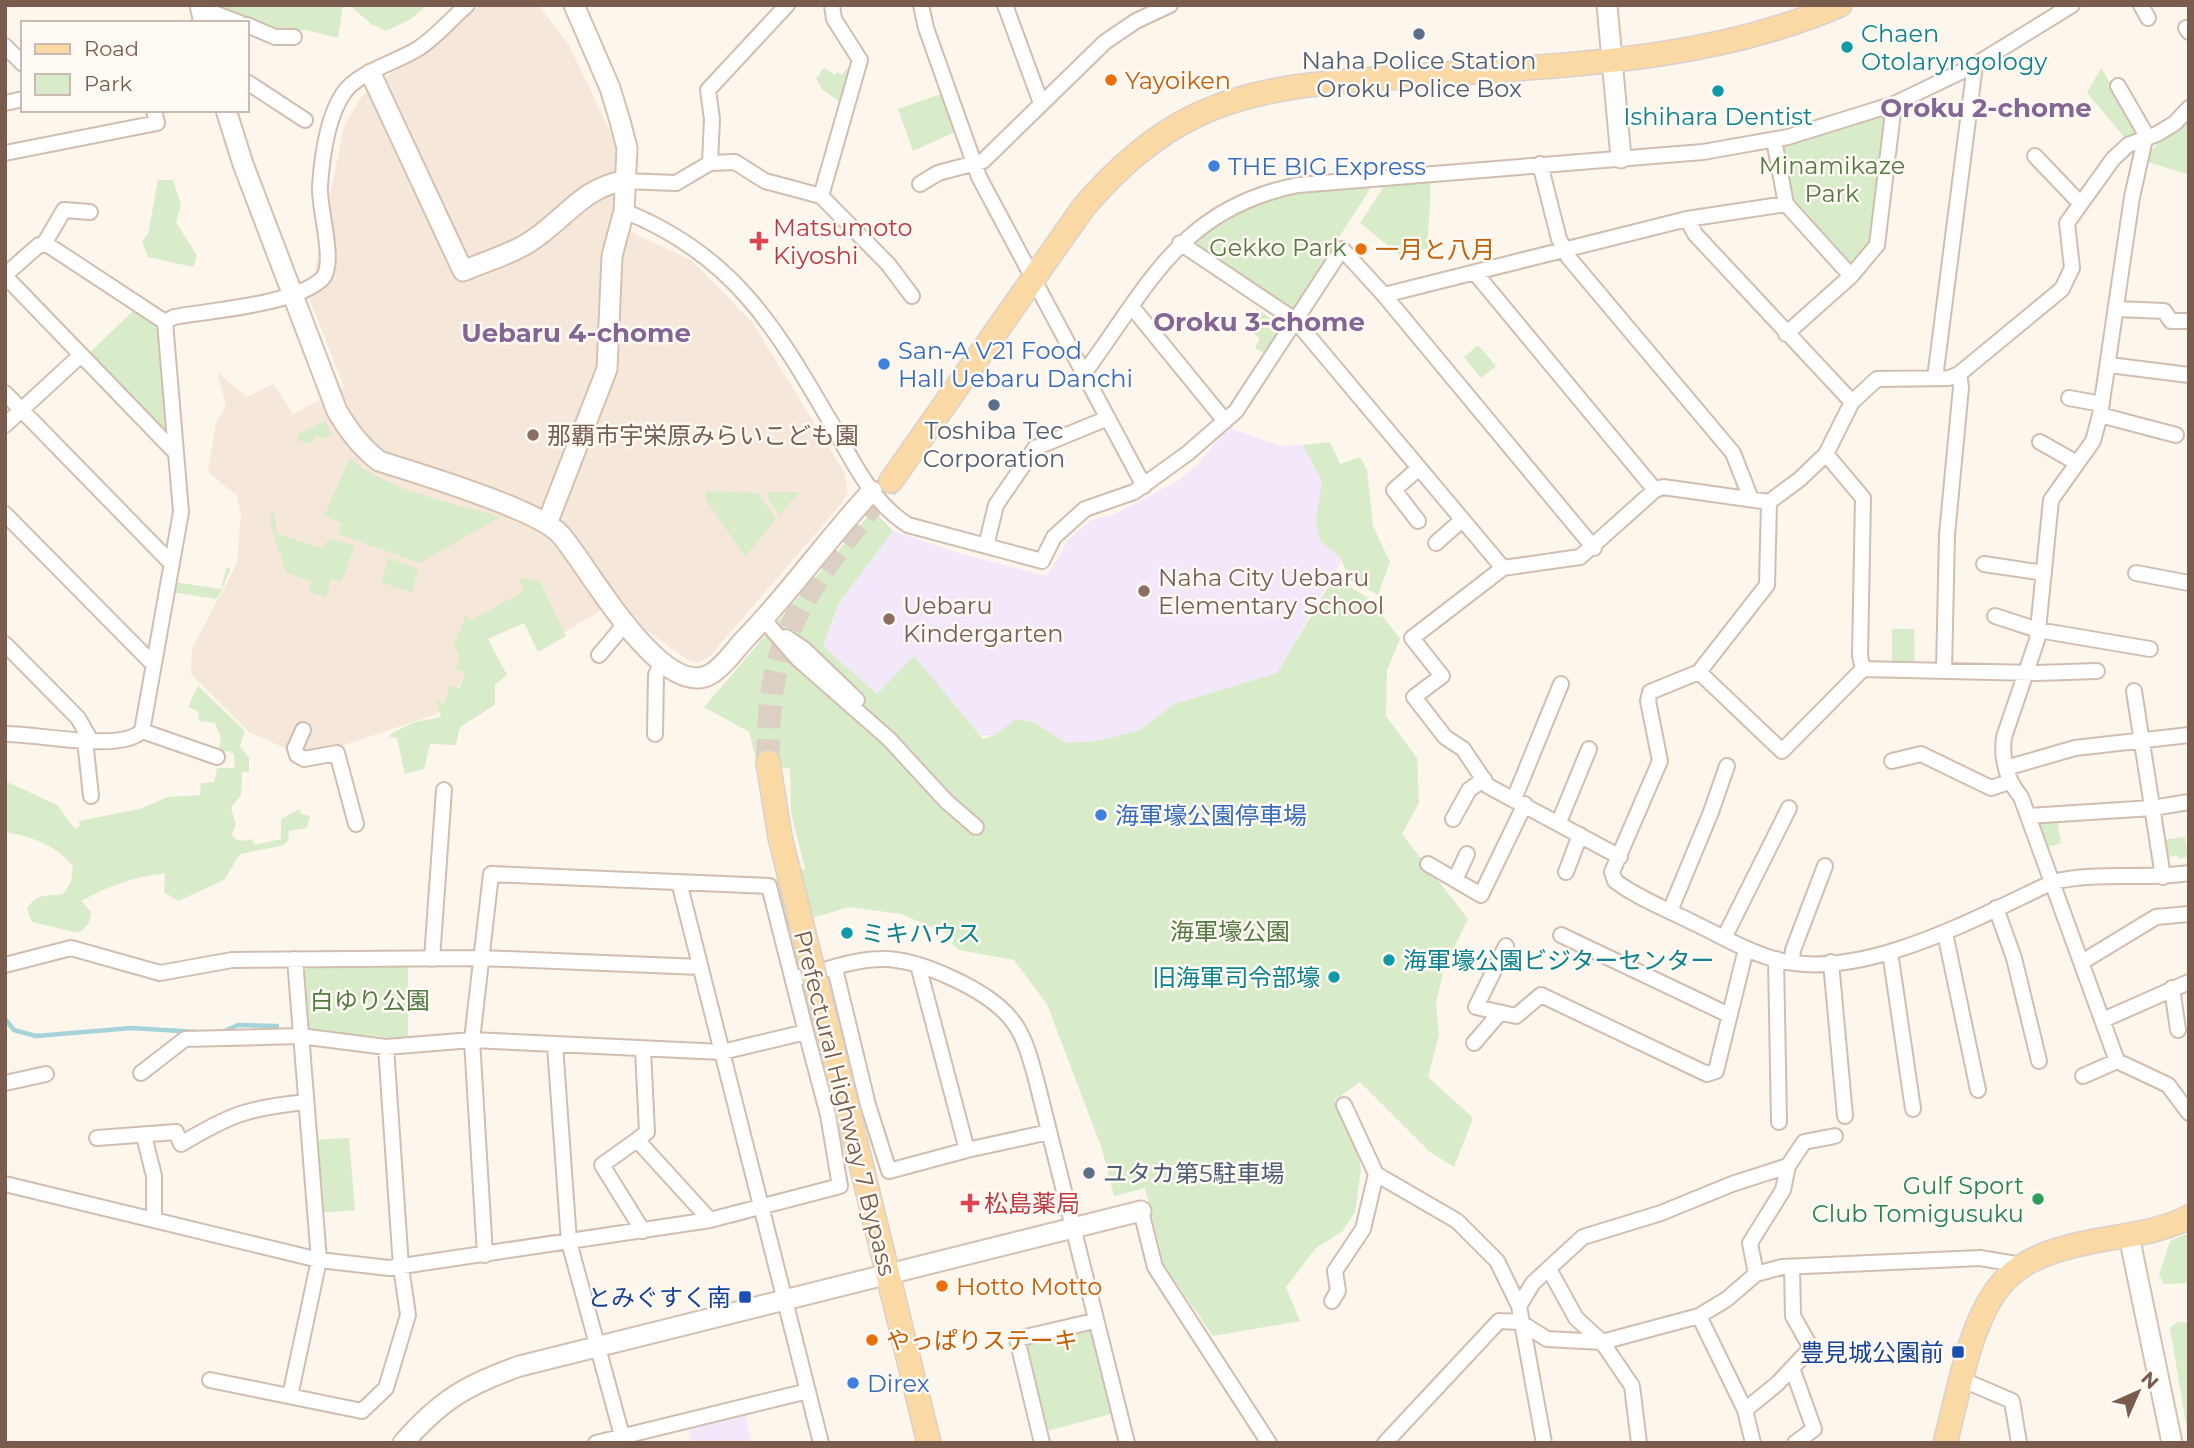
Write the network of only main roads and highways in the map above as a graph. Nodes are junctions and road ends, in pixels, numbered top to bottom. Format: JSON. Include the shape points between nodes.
{"nodes":[{"id":1,"x":1840,"y":5,"type":"edge"},
{"id":2,"x":881,"y":486,"type":"tunnel mouth"},
{"id":3,"x":768,"y":762,"type":"tunnel mouth"},
{"id":4,"x":2189,"y":1217,"type":"edge"},
{"id":5,"x":929,"y":1443,"type":"edge"},
{"id":6,"x":1945,"y":1443,"type":"edge"}],
"edges":[{"from":1,"to":2,"type":"main road","via":[[1736,40],[1676,52],[1304,85],[1226,104],[1169,131],[1118,169],[1083,208]]},
{"from":3,"to":5,"type":"main road","name":"Prefectural Highway 7 Bypass","bridge":true,"via":[[780,837]]},
{"from":4,"to":6,"type":"main road","via":[[2169,1226],[2065,1248],[2022,1265],[2007,1278],[1979,1324]]}]}
